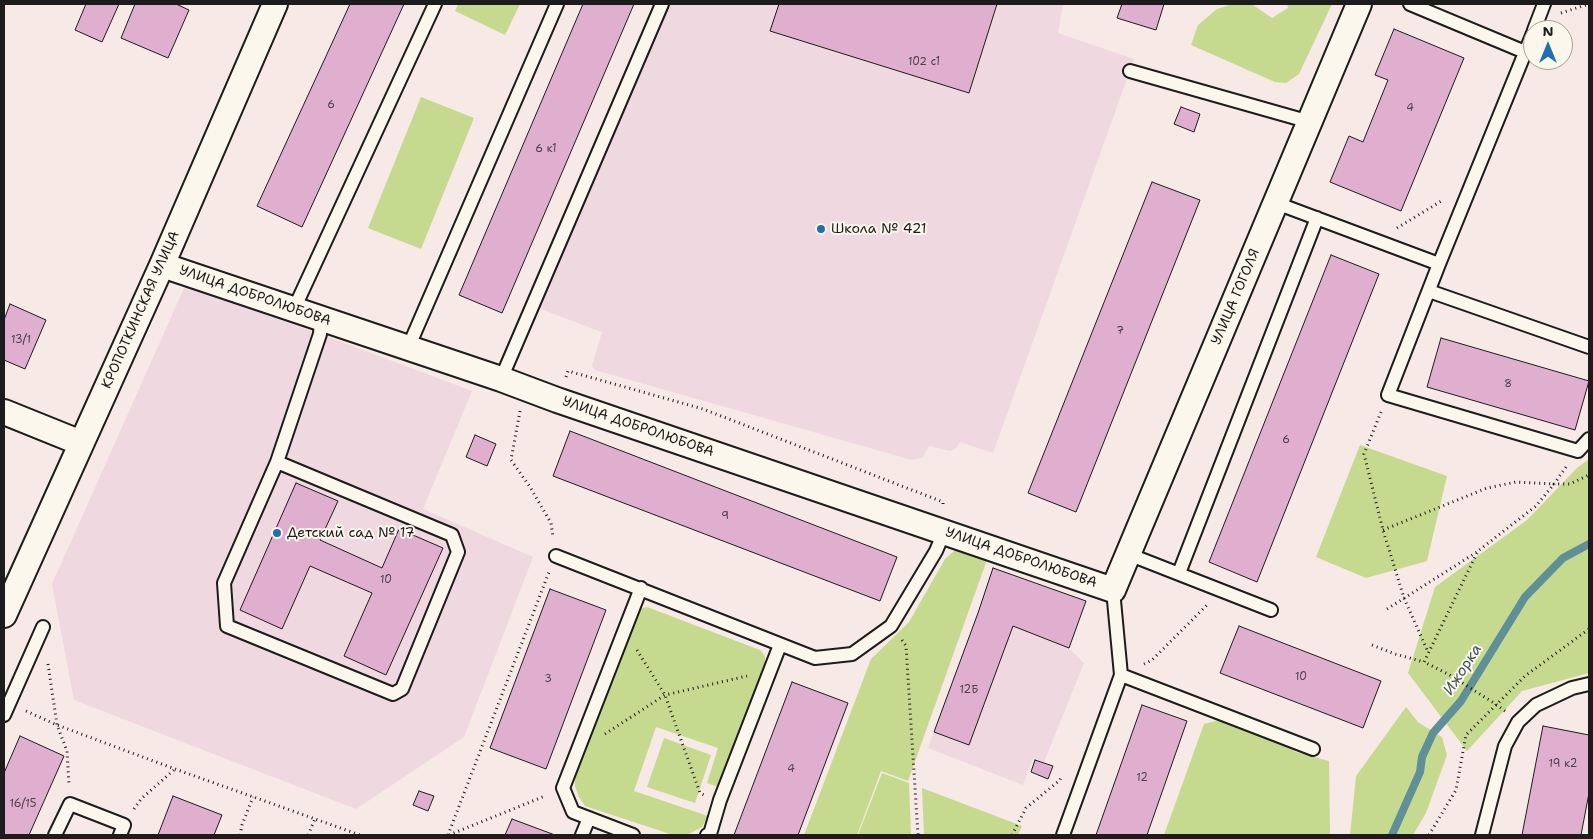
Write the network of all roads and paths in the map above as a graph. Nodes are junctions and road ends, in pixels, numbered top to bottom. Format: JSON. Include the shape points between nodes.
{"nodes":[{"id":1,"x":275,"y":4,"type":"edge"},
{"id":2,"x":435,"y":4,"type":"edge"},
{"id":3,"x":557,"y":4,"type":"edge"},
{"id":4,"x":662,"y":4,"type":"edge"},
{"id":5,"x":1359,"y":4,"type":"edge"},
{"id":6,"x":1410,"y":4,"type":"edge"},
{"id":7,"x":1544,"y":4,"type":"edge"},
{"id":8,"x":1589,"y":4,"type":"edge"},
{"id":9,"x":1538,"y":20,"type":"edge"},
{"id":10,"x":1553,"y":20,"type":"edge"},
{"id":11,"x":1523,"y":51,"type":"edge"},
{"id":12,"x":1523,"y":57,"type":"edge"},
{"id":13,"x":1130,"y":71,"type":"dead end"},
{"id":14,"x":1310,"y":122,"type":"junction"},
{"id":15,"x":1472,"y":183,"type":"junction"},
{"id":16,"x":1276,"y":203,"type":"junction"},
{"id":17,"x":1317,"y":218,"type":"junction"},
{"id":18,"x":1376,"y":240,"type":"junction"},
{"id":19,"x":1439,"y":264,"type":"junction"},
{"id":20,"x":162,"y":265,"type":"junction"},
{"id":21,"x":1429,"y":291,"type":"junction"},
{"id":22,"x":294,"y":309,"type":"junction"},
{"id":23,"x":321,"y":318,"type":"junction"},
{"id":24,"x":1589,"y":347,"type":"edge"},
{"id":25,"x":408,"y":348,"type":"junction"},
{"id":26,"x":501,"y":379,"type":"junction"},
{"id":27,"x":525,"y":388,"type":"junction"},
{"id":28,"x":1388,"y":396,"type":"junction"},
{"id":29,"x":557,"y":400,"type":"junction"},
{"id":30,"x":4,"y":412,"type":"edge"},
{"id":31,"x":1589,"y":439,"type":"edge"},
{"id":32,"x":81,"y":443,"type":"junction"},
{"id":33,"x":1578,"y":450,"type":"junction"},
{"id":34,"x":278,"y":462,"type":"junction"},
{"id":35,"x":1589,"y":475,"type":"edge"},
{"id":36,"x":1554,"y":484,"type":"junction"},
{"id":37,"x":1383,"y":530,"type":"junction"},
{"id":38,"x":944,"y":532,"type":"junction"},
{"id":39,"x":1478,"y":551,"type":"junction"},
{"id":40,"x":1128,"y":554,"type":"junction"},
{"id":41,"x":556,"y":556,"type":"junction"},
{"id":42,"x":1179,"y":574,"type":"junction"},
{"id":43,"x":641,"y":588,"type":"junction"},
{"id":44,"x":1113,"y":590,"type":"junction"},
{"id":45,"x":1222,"y":591,"type":"junction"},
{"id":46,"x":1404,"y":598,"type":"junction"},
{"id":47,"x":1387,"y":609,"type":"dead end"},
{"id":48,"x":1271,"y":610,"type":"dead end"},
{"id":49,"x":4,"y":615,"type":"edge"},
{"id":50,"x":891,"y":626,"type":"junction"},
{"id":51,"x":43,"y":627,"type":"joint"},
{"id":52,"x":624,"y":631,"type":"junction"},
{"id":53,"x":780,"y":645,"type":"junction"},
{"id":54,"x":1372,"y":645,"type":"dead end"},
{"id":55,"x":1429,"y":653,"type":"junction"},
{"id":56,"x":1424,"y":662,"type":"junction"},
{"id":57,"x":770,"y":671,"type":"junction"},
{"id":58,"x":1121,"y":675,"type":"junction"},
{"id":59,"x":1589,"y":684,"type":"edge"},
{"id":60,"x":665,"y":695,"type":"junction"},
{"id":61,"x":6,"y":709,"type":"edge"},
{"id":62,"x":1502,"y":710,"type":"dead end"},
{"id":63,"x":57,"y":725,"type":"junction"},
{"id":64,"x":1313,"y":749,"type":"dead end"},
{"id":65,"x":577,"y":752,"type":"junction"},
{"id":66,"x":175,"y":769,"type":"junction"},
{"id":67,"x":1064,"y":773,"type":"dead end"},
{"id":68,"x":563,"y":788,"type":"junction"},
{"id":69,"x":253,"y":797,"type":"junction"},
{"id":70,"x":720,"y":800,"type":"junction"},
{"id":71,"x":70,"y":804,"type":"junction"},
{"id":72,"x":589,"y":818,"type":"junction"},
{"id":73,"x":315,"y":819,"type":"junction"},
{"id":74,"x":122,"y":830,"type":"edge"},
{"id":75,"x":55,"y":835,"type":"edge"},
{"id":76,"x":240,"y":835,"type":"edge"},
{"id":77,"x":308,"y":835,"type":"edge"},
{"id":78,"x":360,"y":835,"type":"edge"},
{"id":79,"x":449,"y":835,"type":"edge"},
{"id":80,"x":582,"y":835,"type":"edge"},
{"id":81,"x":633,"y":835,"type":"edge"},
{"id":82,"x":706,"y":835,"type":"edge"},
{"id":83,"x":918,"y":835,"type":"edge"},
{"id":84,"x":1012,"y":835,"type":"edge"},
{"id":85,"x":1063,"y":835,"type":"edge"},
{"id":86,"x":1482,"y":835,"type":"edge"}],
"edges":[{"from":1,"to":20,"type":"street","name":"КРОПОТКИНСКАЯ УЛИЦА"},
{"from":2,"to":22,"type":"lane"},
{"from":3,"to":25,"type":"lane"},
{"from":4,"to":26,"type":"lane"},
{"from":5,"to":14,"type":"street","name":"УЛИЦА ГОГОЛЯ"},
{"from":6,"to":11,"type":"lane"},
{"from":7,"to":9,"type":"lane"},
{"from":8,"to":10,"type":"path"},
{"from":12,"to":15,"type":"lane"},
{"from":13,"to":14,"type":"lane"},
{"from":14,"to":16,"type":"street","name":"УЛИЦА ГОГОЛЯ"},
{"from":15,"to":18,"type":"path"},
{"from":15,"to":19,"type":"lane"},
{"from":16,"to":17,"type":"lane"},
{"from":16,"to":40,"type":"street","name":"УЛИЦА ГОГОЛЯ"},
{"from":17,"to":18,"type":"lane"},
{"from":17,"to":42,"type":"lane"},
{"from":18,"to":19,"type":"lane"},
{"from":19,"to":21,"type":"lane"},
{"from":20,"to":22,"type":"street","name":"УЛИЦА ДОБРОЛЮБОВА"},
{"from":20,"to":32,"type":"street","name":"КРОПОТКИНСКАЯ УЛИЦА"},
{"from":21,"to":24,"type":"lane"},
{"from":21,"to":28,"type":"lane"},
{"from":22,"to":23,"type":"street","name":"УЛИЦА ДОБРОЛЮБОВА"},
{"from":23,"to":25,"type":"street","name":"УЛИЦА ДОБРОЛЮБОВА"},
{"from":23,"to":34,"type":"lane","via":[[320,334]]},
{"from":25,"to":26,"type":"street","name":"УЛИЦА ДОБРОЛЮБОВА"},
{"from":26,"to":27,"type":"street","name":"УЛИЦА ДОБРОЛЮБОВА"},
{"from":27,"to":29,"type":"street","name":"УЛИЦА ДОБРОЛЮБОВА"},
{"from":27,"to":41,"type":"path","via":[[511,460],[551,523]]},
{"from":28,"to":33,"type":"lane"},
{"from":28,"to":37,"type":"path","via":[[1364,454]]},
{"from":29,"to":38,"type":"street","name":"УЛИЦА ДОБРОЛЮБОВА"},
{"from":29,"to":38,"type":"path","via":[[568,371],[703,409],[943,502]]},
{"from":30,"to":32,"type":"street"},
{"from":31,"to":33,"type":"lane"},
{"from":32,"to":49,"type":"street","name":"КРОПОТКИНСКАЯ УЛИЦА"},
{"from":33,"to":36,"type":"path"},
{"from":34,"to":34,"type":"lane","via":[[224,583],[227,626],[393,694],[402,689],[458,552],[452,535]]},
{"from":35,"to":36,"type":"path","via":[[1570,484]]},
{"from":36,"to":37,"type":"path","via":[[1516,482],[1487,488]]},
{"from":36,"to":39,"type":"path","via":[[1536,506]]},
{"from":37,"to":46,"type":"path"},
{"from":38,"to":44,"type":"street","name":"УЛИЦА ДОБРОЛЮБОВА"},
{"from":38,"to":50,"type":"lane","via":[[936,552]]},
{"from":39,"to":46,"type":"path"},
{"from":39,"to":55,"type":"path"},
{"from":40,"to":42,"type":"lane"},
{"from":40,"to":44,"type":"street","name":"УЛИЦА ГОГОЛЯ"},
{"from":41,"to":43,"type":"lane"},
{"from":41,"to":79,"type":"path"},
{"from":42,"to":45,"type":"lane"},
{"from":43,"to":52,"type":"lane"},
{"from":43,"to":53,"type":"lane"},
{"from":44,"to":58,"type":"lane"},
{"from":45,"to":48,"type":"lane"},
{"from":45,"to":58,"type":"path","via":[[1152,660]]},
{"from":46,"to":47,"type":"path"},
{"from":46,"to":55,"type":"path"},
{"from":50,"to":53,"type":"lane","via":[[852,654],[815,658]]},
{"from":50,"to":83,"type":"path","via":[[906,646]]},
{"from":51,"to":61,"type":"lane"},
{"from":51,"to":63,"type":"path"},
{"from":52,"to":60,"type":"path"},
{"from":52,"to":65,"type":"lane"},
{"from":53,"to":57,"type":"lane"},
{"from":54,"to":56,"type":"path"},
{"from":55,"to":56,"type":"path"},
{"from":56,"to":62,"type":"path"},
{"from":57,"to":60,"type":"path"},
{"from":57,"to":70,"type":"lane"},
{"from":58,"to":64,"type":"lane"},
{"from":58,"to":85,"type":"lane"},
{"from":59,"to":86,"type":"lane","via":[[1572,688],[1536,705],[1518,722],[1505,746]]},
{"from":60,"to":65,"type":"path"},
{"from":60,"to":70,"type":"path","via":[[700,793]]},
{"from":61,"to":63,"type":"path"},
{"from":63,"to":66,"type":"path"},
{"from":63,"to":71,"type":"path","via":[[67,751]]},
{"from":65,"to":68,"type":"lane"},
{"from":66,"to":69,"type":"path"},
{"from":66,"to":74,"type":"path","via":[[140,799]]},
{"from":67,"to":84,"type":"path","via":[[1026,808]]},
{"from":68,"to":72,"type":"lane","via":[[573,812]]},
{"from":68,"to":79,"type":"path"},
{"from":69,"to":73,"type":"path"},
{"from":69,"to":76,"type":"path"},
{"from":70,"to":82,"type":"lane","via":[[710,834]]},
{"from":71,"to":74,"type":"lane"},
{"from":71,"to":75,"type":"lane"},
{"from":72,"to":80,"type":"lane"},
{"from":72,"to":81,"type":"lane"},
{"from":73,"to":77,"type":"path"},
{"from":73,"to":78,"type":"path"}]}
